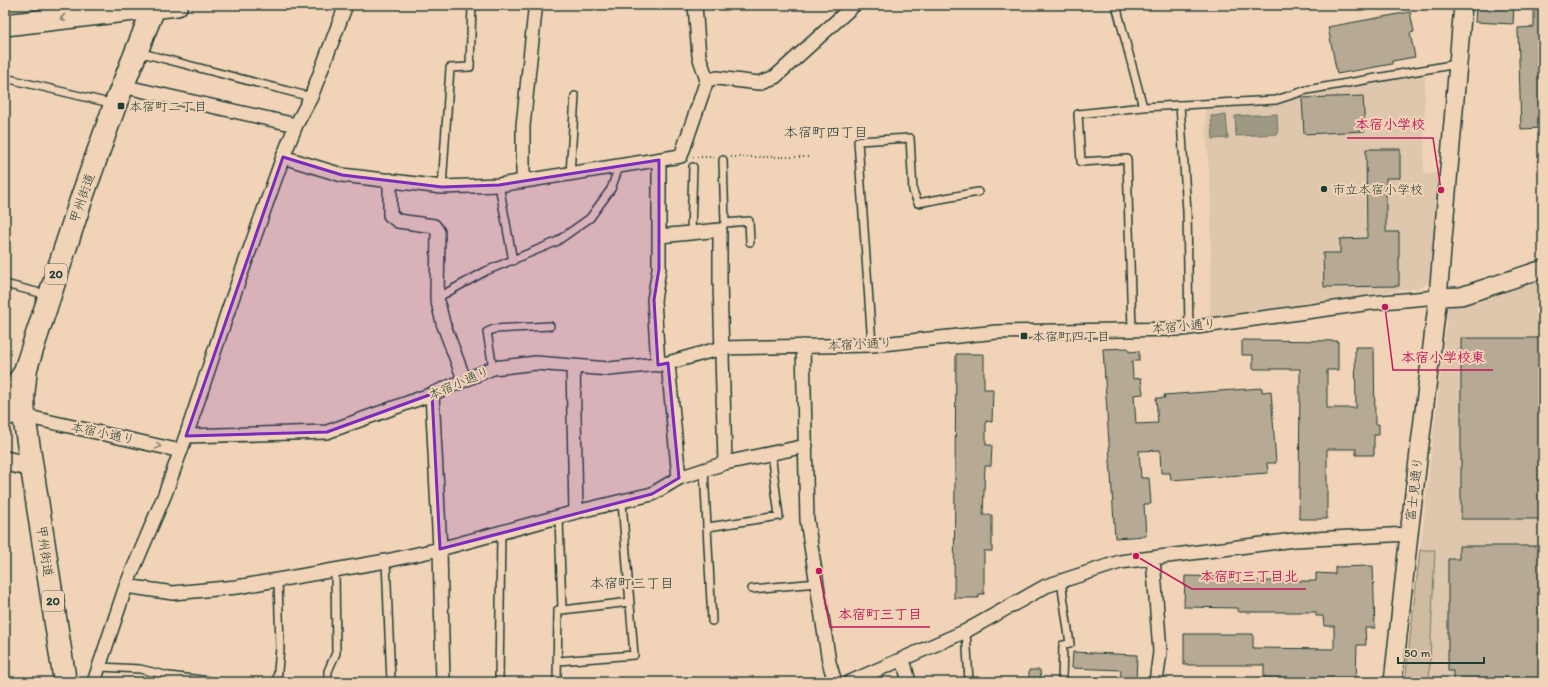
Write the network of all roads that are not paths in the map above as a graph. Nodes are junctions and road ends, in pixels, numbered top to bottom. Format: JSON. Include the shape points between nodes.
{"nodes":[{"id":1,"x":177,"y":5,"type":"edge"},
{"id":2,"x":346,"y":5,"type":"edge"},
{"id":3,"x":472,"y":5,"type":"edge"},
{"id":4,"x":695,"y":5,"type":"edge"},
{"id":5,"x":854,"y":5,"type":"edge"},
{"id":6,"x":1116,"y":5,"type":"edge"},
{"id":7,"x":1463,"y":5,"type":"edge"},
{"id":8,"x":154,"y":6,"type":"edge"},
{"id":9,"x":535,"y":11,"type":"dead end"},
{"id":10,"x":5,"y":25,"type":"edge"},
{"id":11,"x":137,"y":49,"type":"junction"},
{"id":12,"x":1457,"y":64,"type":"junction"},
{"id":13,"x":5,"y":78,"type":"edge"},
{"id":14,"x":707,"y":80,"type":"junction"},
{"id":15,"x":119,"y":95,"type":"junction"},
{"id":16,"x":575,"y":96,"type":"dead end"},
{"id":17,"x":311,"y":97,"type":"junction"},
{"id":18,"x":1180,"y":105,"type":"junction"},
{"id":19,"x":1143,"y":107,"type":"junction"},
{"id":20,"x":296,"y":125,"type":"junction"},
{"id":21,"x":283,"y":157,"type":"junction"},
{"id":22,"x":722,"y":158,"type":"road end"},
{"id":23,"x":659,"y":160,"type":"junction"},
{"id":24,"x":619,"y":167,"type":"junction"},
{"id":25,"x":693,"y":167,"type":"dead end"},
{"id":26,"x":570,"y":174,"type":"junction"},
{"id":27,"x":390,"y":180,"type":"junction"},
{"id":28,"x":523,"y":181,"type":"junction"},
{"id":29,"x":499,"y":185,"type":"junction"},
{"id":30,"x":442,"y":187,"type":"junction"},
{"id":31,"x":978,"y":192,"type":"dead end"},
{"id":32,"x":723,"y":227,"type":"junction"},
{"id":33,"x":691,"y":233,"type":"junction"},
{"id":34,"x":660,"y":236,"type":"junction"},
{"id":35,"x":750,"y":242,"type":"dead end"},
{"id":36,"x":513,"y":260,"type":"junction"},
{"id":37,"x":1543,"y":269,"type":"edge"},
{"id":38,"x":5,"y":284,"type":"edge"},
{"id":39,"x":49,"y":296,"type":"junction"},
{"id":40,"x":1438,"y":297,"type":"junction"},
{"id":41,"x":437,"y":298,"type":"junction"},
{"id":42,"x":550,"y":326,"type":"dead end"},
{"id":43,"x":1189,"y":328,"type":"junction"},
{"id":44,"x":1132,"y":330,"type":"junction"},
{"id":45,"x":872,"y":345,"type":"junction"},
{"id":46,"x":803,"y":346,"type":"junction"},
{"id":47,"x":721,"y":348,"type":"junction"},
{"id":48,"x":29,"y":360,"type":"junction"},
{"id":49,"x":663,"y":364,"type":"junction"},
{"id":50,"x":573,"y":366,"type":"junction"},
{"id":51,"x":492,"y":368,"type":"junction"},
{"id":52,"x":464,"y":379,"type":"junction"},
{"id":53,"x":432,"y":394,"type":"junction"},
{"id":54,"x":5,"y":406,"type":"edge"},
{"id":55,"x":15,"y":417,"type":"edge"},
{"id":56,"x":186,"y":436,"type":"junction"},
{"id":57,"x":806,"y":446,"type":"junction"},
{"id":58,"x":181,"y":451,"type":"junction"},
{"id":59,"x":771,"y":453,"type":"junction"},
{"id":60,"x":5,"y":461,"type":"edge"},
{"id":61,"x":725,"y":463,"type":"junction"},
{"id":62,"x":33,"y":467,"type":"junction"},
{"id":63,"x":704,"y":470,"type":"junction"},
{"id":64,"x":679,"y":478,"type":"junction"},
{"id":65,"x":622,"y":502,"type":"junction"},
{"id":66,"x":576,"y":512,"type":"junction"},
{"id":67,"x":559,"y":516,"type":"junction"},
{"id":68,"x":708,"y":527,"type":"junction"},
{"id":69,"x":501,"y":533,"type":"junction"},
{"id":70,"x":1409,"y":534,"type":"junction"},
{"id":71,"x":440,"y":549,"type":"junction"},
{"id":72,"x":1153,"y":558,"type":"junction"},
{"id":73,"x":386,"y":561,"type":"junction"},
{"id":74,"x":335,"y":570,"type":"junction"},
{"id":75,"x":278,"y":580,"type":"junction"},
{"id":76,"x":1061,"y":581,"type":"junction"},
{"id":77,"x":817,"y":583,"type":"junction"},
{"id":78,"x":126,"y":586,"type":"junction"},
{"id":79,"x":752,"y":589,"type":"dead end"},
{"id":80,"x":630,"y":602,"type":"junction"},
{"id":81,"x":562,"y":610,"type":"junction"},
{"id":82,"x":712,"y":621,"type":"dead end"},
{"id":83,"x":966,"y":631,"type":"junction"},
{"id":84,"x":903,"y":659,"type":"junction"},
{"id":85,"x":558,"y":661,"type":"junction"},
{"id":86,"x":100,"y":667,"type":"junction"},
{"id":87,"x":65,"y":682,"type":"edge"},
{"id":88,"x":94,"y":682,"type":"edge"},
{"id":89,"x":218,"y":682,"type":"edge"},
{"id":90,"x":278,"y":682,"type":"edge"},
{"id":91,"x":328,"y":682,"type":"edge"},
{"id":92,"x":391,"y":682,"type":"edge"},
{"id":93,"x":443,"y":682,"type":"edge"},
{"id":94,"x":499,"y":682,"type":"edge"},
{"id":95,"x":557,"y":682,"type":"edge"},
{"id":96,"x":835,"y":682,"type":"edge"},
{"id":97,"x":850,"y":682,"type":"edge"},
{"id":98,"x":909,"y":682,"type":"edge"},
{"id":99,"x":969,"y":682,"type":"edge"},
{"id":100,"x":1062,"y":682,"type":"edge"},
{"id":101,"x":1156,"y":682,"type":"edge"},
{"id":102,"x":1393,"y":682,"type":"edge"}],
"edges":[{"from":1,"to":8,"type":"main road"},
{"from":2,"to":17,"type":"street"},
{"from":3,"to":30,"type":"lane","via":[[470,67],[450,68]]},
{"from":4,"to":14,"type":"street","via":[[699,56]]},
{"from":5,"to":14,"type":"street","via":[[775,77],[759,83],[717,78]]},
{"from":6,"to":19,"type":"lane"},
{"from":7,"to":12,"type":"street","name":"富士見通り"},
{"from":8,"to":10,"type":"main road","one_way":true},
{"from":8,"to":11,"type":"highway","number":"20"},
{"from":9,"to":28,"type":"street","via":[[524,126]]},
{"from":11,"to":15,"type":"highway","name":"甲州街道","number":"20"},
{"from":11,"to":17,"type":"lane"},
{"from":12,"to":18,"type":"lane","via":[[1308,90],[1276,100]]},
{"from":12,"to":40,"type":"street","name":"富士見通り"},
{"from":13,"to":15,"type":"lane"},
{"from":14,"to":23,"type":"street","via":[[681,156]]},
{"from":15,"to":20,"type":"street"},
{"from":15,"to":39,"type":"highway","name":"甲州街道","number":"20"},
{"from":16,"to":26,"type":"lane"},
{"from":17,"to":20,"type":"street"},
{"from":18,"to":19,"type":"lane"},
{"from":18,"to":43,"type":"lane","via":[[1187,211]]},
{"from":19,"to":44,"type":"lane","via":[[1078,114],[1081,162],[1127,159]]},
{"from":20,"to":21,"type":"street"},
{"from":21,"to":27,"type":"street","via":[[342,175]]},
{"from":21,"to":56,"type":"street"},
{"from":22,"to":32,"type":"lane"},
{"from":23,"to":24,"type":"street"},
{"from":23,"to":34,"type":"street"},
{"from":24,"to":26,"type":"street"},
{"from":24,"to":36,"type":"lane","via":[[610,189],[590,218],[556,242]]},
{"from":25,"to":33,"type":"lane"},
{"from":26,"to":28,"type":"street"},
{"from":27,"to":30,"type":"street"},
{"from":27,"to":41,"type":"street","via":[[390,215],[398,221],[434,226],[438,232]]},
{"from":28,"to":29,"type":"street"},
{"from":29,"to":30,"type":"street"},
{"from":29,"to":36,"type":"lane"},
{"from":31,"to":45,"type":"lane","via":[[918,203],[913,191],[910,138],[858,141]]},
{"from":32,"to":33,"type":"street"},
{"from":32,"to":35,"type":"lane","via":[[749,221]]},
{"from":32,"to":47,"type":"street"},
{"from":33,"to":34,"type":"street"},
{"from":34,"to":49,"type":"street","via":[[659,269],[654,300]]},
{"from":36,"to":41,"type":"lane","via":[[486,271]]},
{"from":37,"to":40,"type":"street","name":"本宿小通り","via":[[1461,296]]},
{"from":38,"to":39,"type":"lane"},
{"from":39,"to":48,"type":"highway","name":"甲州街道","number":"20"},
{"from":40,"to":43,"type":"street","name":"本宿小通り","via":[[1371,303]]},
{"from":40,"to":70,"type":"street","name":"富士見通り"},
{"from":41,"to":52,"type":"street","via":[[443,323]]},
{"from":42,"to":51,"type":"lane","via":[[494,329],[487,332]]},
{"from":43,"to":44,"type":"street","name":"本宿小通り"},
{"from":44,"to":45,"type":"street","name":"本宿小通り","via":[[997,332]]},
{"from":45,"to":46,"type":"street","name":"本宿小通り"},
{"from":46,"to":47,"type":"street","name":"本宿小通り"},
{"from":46,"to":57,"type":"street"},
{"from":47,"to":49,"type":"street","name":"本宿小通り"},
{"from":47,"to":61,"type":"street"},
{"from":48,"to":54,"type":"main road","via":[[11,390]]},
{"from":48,"to":55,"type":"highway","number":"20","via":[[23,396]]},
{"from":49,"to":50,"type":"street","name":"本宿小通り","via":[[609,369]]},
{"from":49,"to":64,"type":"street"},
{"from":50,"to":51,"type":"street","name":"本宿小通り","via":[[536,363]]},
{"from":50,"to":66,"type":"street"},
{"from":51,"to":52,"type":"street","name":"本宿小通り"},
{"from":52,"to":53,"type":"street","name":"本宿小通り"},
{"from":53,"to":56,"type":"street","name":"本宿小通り","via":[[327,432]]},
{"from":53,"to":71,"type":"street"},
{"from":55,"to":58,"type":"street","name":"本宿小通り","one_way":true},
{"from":55,"to":62,"type":"highway","name":"甲州街道","number":"20","via":[[29,444]]},
{"from":56,"to":58,"type":"street"},
{"from":57,"to":59,"type":"street"},
{"from":57,"to":77,"type":"street","via":[[807,520]]},
{"from":58,"to":78,"type":"street"},
{"from":59,"to":61,"type":"street"},
{"from":59,"to":68,"type":"lane","via":[[779,516]]},
{"from":60,"to":62,"type":"main road"},
{"from":61,"to":63,"type":"street"},
{"from":62,"to":87,"type":"highway","name":"甲州街道","number":"20"},
{"from":63,"to":64,"type":"street"},
{"from":63,"to":68,"type":"lane"},
{"from":64,"to":65,"type":"street","via":[[652,494]]},
{"from":65,"to":66,"type":"street"},
{"from":65,"to":80,"type":"lane"},
{"from":66,"to":67,"type":"street"},
{"from":67,"to":69,"type":"street"},
{"from":67,"to":81,"type":"lane"},
{"from":68,"to":82,"type":"lane"},
{"from":69,"to":71,"type":"street"},
{"from":69,"to":94,"type":"lane"},
{"from":70,"to":72,"type":"street","via":[[1294,540]]},
{"from":70,"to":102,"type":"street","name":"富士見通り"},
{"from":71,"to":73,"type":"street"},
{"from":71,"to":93,"type":"street"},
{"from":72,"to":76,"type":"street","via":[[1120,562]]},
{"from":72,"to":101,"type":"street","via":[[1160,652]]},
{"from":73,"to":74,"type":"street"},
{"from":73,"to":92,"type":"lane"},
{"from":74,"to":75,"type":"street"},
{"from":74,"to":91,"type":"lane","via":[[336,653],[328,671]]},
{"from":75,"to":78,"type":"street","via":[[173,593]]},
{"from":75,"to":90,"type":"lane"},
{"from":76,"to":83,"type":"street","via":[[1046,586]]},
{"from":76,"to":100,"type":"lane","via":[[1070,644],[1063,645]]},
{"from":77,"to":79,"type":"lane"},
{"from":77,"to":96,"type":"street","via":[[829,662]]},
{"from":78,"to":86,"type":"street"},
{"from":80,"to":81,"type":"lane"},
{"from":80,"to":85,"type":"lane","via":[[634,655]]},
{"from":81,"to":85,"type":"lane","via":[[558,610]]},
{"from":83,"to":84,"type":"street"},
{"from":83,"to":99,"type":"lane"},
{"from":84,"to":97,"type":"street"},
{"from":84,"to":98,"type":"street"},
{"from":85,"to":95,"type":"lane"},
{"from":86,"to":88,"type":"street"},
{"from":86,"to":89,"type":"lane","via":[[140,669],[169,676]]}]}
